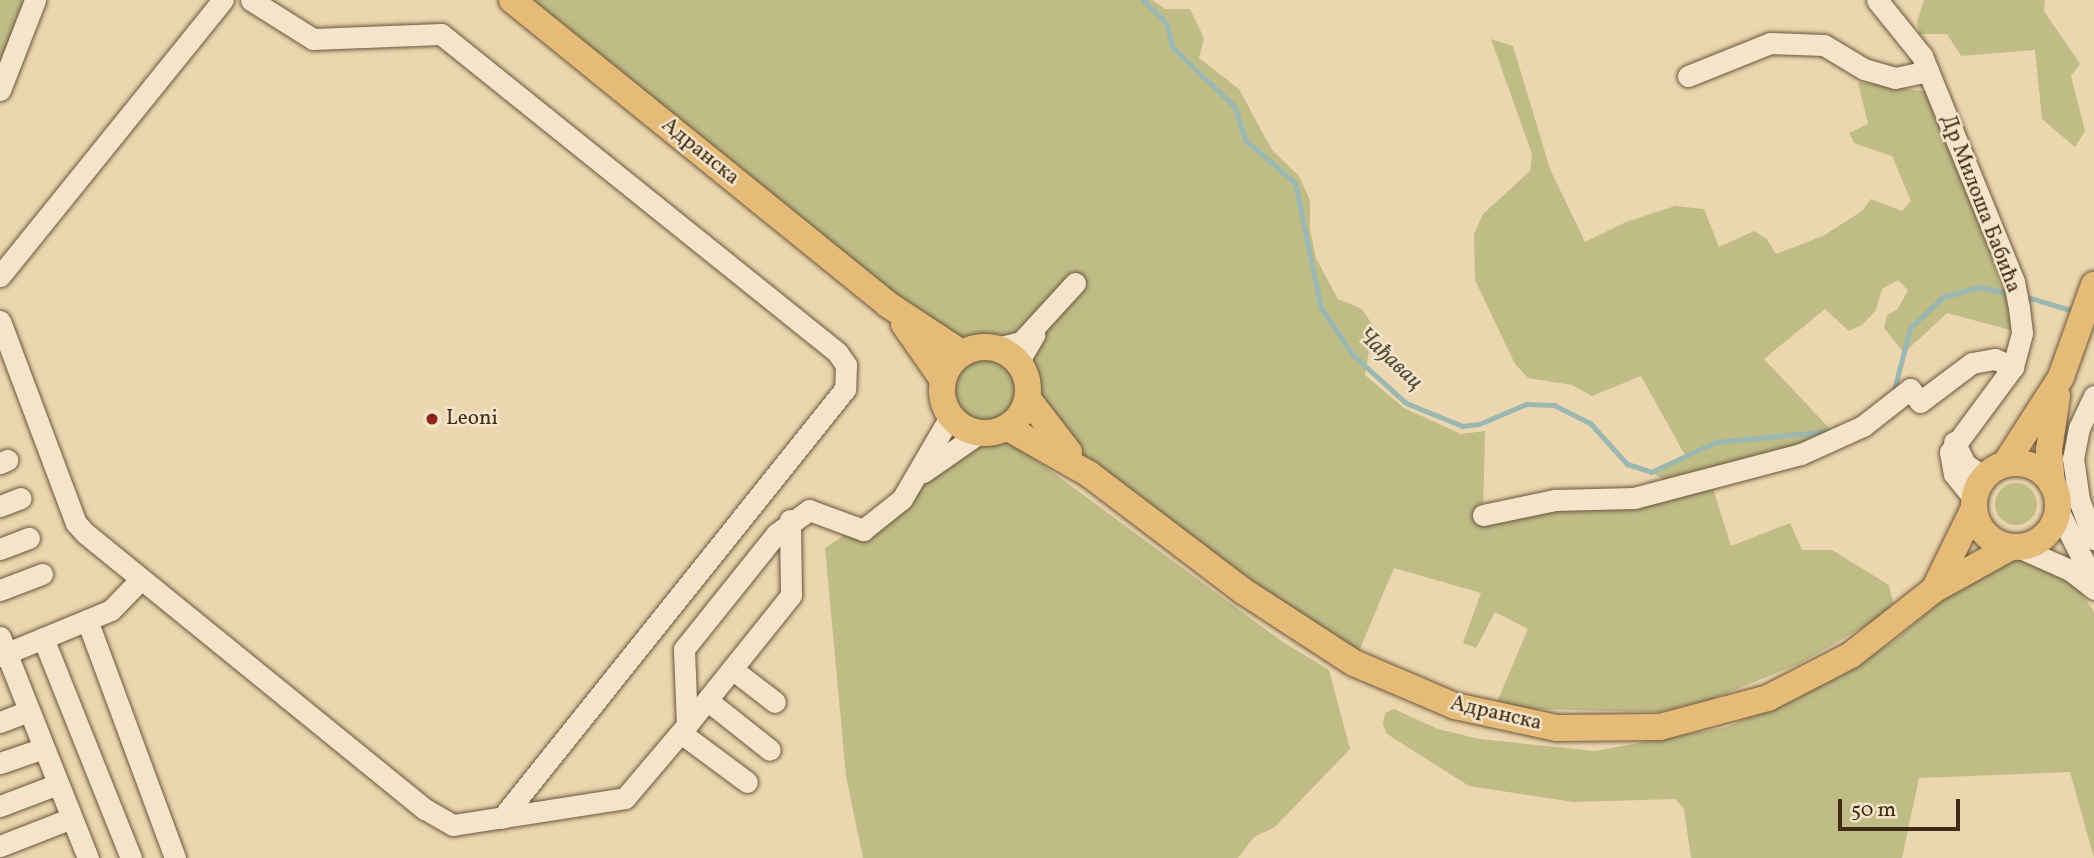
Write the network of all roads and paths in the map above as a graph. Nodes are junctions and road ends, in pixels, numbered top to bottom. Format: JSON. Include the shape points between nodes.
{"nodes":[{"id":1,"x":35,"y":0,"type":"edge"},
{"id":2,"x":223,"y":0,"type":"edge"},
{"id":3,"x":251,"y":0,"type":"edge"},
{"id":4,"x":512,"y":0,"type":"edge"},
{"id":5,"x":1877,"y":0,"type":"edge"},
{"id":6,"x":1928,"y":71,"type":"junction"},
{"id":7,"x":1688,"y":76,"type":"dead end"},
{"id":8,"x":0,"y":90,"type":"edge"},
{"id":9,"x":0,"y":276,"type":"edge"},
{"id":10,"x":1075,"y":283,"type":"dead end"},
{"id":11,"x":2092,"y":291,"type":"edge"},
{"id":12,"x":887,"y":304,"type":"junction"},
{"id":13,"x":1055,"y":306,"type":"junction"},
{"id":14,"x":0,"y":321,"type":"edge"},
{"id":15,"x":997,"y":348,"type":"junction"},
{"id":16,"x":962,"y":353,"type":"junction"},
{"id":17,"x":2013,"y":367,"type":"junction"},
{"id":18,"x":1023,"y":368,"type":"junction"},
{"id":19,"x":2061,"y":377,"type":"junction"},
{"id":20,"x":943,"y":380,"type":"junction"},
{"id":21,"x":2094,"y":396,"type":"edge"},
{"id":22,"x":1028,"y":399,"type":"junction"},
{"id":23,"x":950,"y":416,"type":"junction"},
{"id":24,"x":1008,"y":428,"type":"junction"},
{"id":25,"x":978,"y":434,"type":"junction"},
{"id":26,"x":1089,"y":474,"type":"junction"},
{"id":27,"x":914,"y":480,"type":"junction"},
{"id":28,"x":2052,"y":484,"type":"junction"},
{"id":29,"x":1984,"y":487,"type":"junction"},
{"id":30,"x":21,"y":498,"type":"dead end"},
{"id":31,"x":0,"y":506,"type":"edge"},
{"id":32,"x":2058,"y":510,"type":"junction"},
{"id":33,"x":1483,"y":515,"type":"dead end"},
{"id":34,"x":790,"y":520,"type":"junction"},
{"id":35,"x":29,"y":538,"type":"dead end"},
{"id":36,"x":2094,"y":539,"type":"edge"},
{"id":37,"x":2015,"y":547,"type":"junction"},
{"id":38,"x":0,"y":549,"type":"edge"},
{"id":39,"x":42,"y":574,"type":"dead end"},
{"id":40,"x":141,"y":579,"type":"junction"},
{"id":41,"x":2094,"y":582,"type":"edge"},
{"id":42,"x":1935,"y":589,"type":"junction"},
{"id":43,"x":2094,"y":589,"type":"edge"},
{"id":44,"x":0,"y":590,"type":"edge"},
{"id":45,"x":87,"y":620,"type":"junction"},
{"id":46,"x":43,"y":638,"type":"junction"},
{"id":47,"x":2,"y":649,"type":"edge"},
{"id":48,"x":732,"y":669,"type":"junction"},
{"id":49,"x":707,"y":700,"type":"junction"},
{"id":50,"x":775,"y":702,"type":"dead end"},
{"id":51,"x":29,"y":711,"type":"junction"},
{"id":52,"x":0,"y":722,"type":"edge"},
{"id":53,"x":684,"y":729,"type":"junction"},
{"id":54,"x":44,"y":748,"type":"junction"},
{"id":55,"x":769,"y":750,"type":"dead end"},
{"id":56,"x":0,"y":764,"type":"edge"},
{"id":57,"x":747,"y":782,"type":"dead end"},
{"id":58,"x":58,"y":784,"type":"junction"},
{"id":59,"x":0,"y":806,"type":"edge"},
{"id":60,"x":72,"y":818,"type":"junction"},
{"id":61,"x":502,"y":818,"type":"junction"},
{"id":62,"x":0,"y":846,"type":"edge"},
{"id":63,"x":84,"y":857,"type":"edge"},
{"id":64,"x":131,"y":858,"type":"edge"},
{"id":65,"x":175,"y":858,"type":"edge"}],
"edges":[{"from":1,"to":8,"type":"street"},
{"from":2,"to":9,"type":"street"},
{"from":3,"to":61,"type":"street","via":[[313,39],[441,34],[837,352],[846,365],[845,389]]},
{"from":4,"to":12,"type":"main road","name":"Адранска"},
{"from":5,"to":6,"type":"street","name":"Др Милоша Бабића","via":[[1904,29]]},
{"from":6,"to":7,"type":"street","via":[[1895,78],[1864,69],[1824,45],[1770,43]]},
{"from":6,"to":17,"type":"street","name":"Др Милоша Бабића","via":[[2014,282],[2022,333]]},
{"from":10,"to":13,"type":"street"},
{"from":11,"to":19,"type":"main road","name":"Адранска"},
{"from":12,"to":16,"type":"main road","name":"Адранска"},
{"from":12,"to":20,"type":"main road","name":"Адранска"},
{"from":13,"to":15,"type":"street","via":[[1021,342]]},
{"from":13,"to":18,"type":"street","via":[[1026,346]]},
{"from":14,"to":40,"type":"street","via":[[76,523]]},
{"from":15,"to":16,"type":"main road"},
{"from":15,"to":18,"type":"main road"},
{"from":16,"to":20,"type":"main road"},
{"from":17,"to":29,"type":"street","name":"Др Милоша Бабића","via":[[1954,442],[1951,466]]},
{"from":17,"to":33,"type":"street","via":[[1995,359],[1972,363],[1920,402],[1910,389],[1833,442],[1721,476],[1634,498],[1555,500]]},
{"from":18,"to":22,"type":"main road"},
{"from":19,"to":28,"type":"main road","name":"Адранска","via":[[2050,431]]},
{"from":19,"to":29,"type":"main road","name":"Адранска"},
{"from":20,"to":23,"type":"main road","via":[[943,404]]},
{"from":21,"to":36,"type":"street","via":[[2079,428],[2073,458],[2080,499]]},
{"from":22,"to":24,"type":"main road"},
{"from":22,"to":26,"type":"main road","name":"Адранска"},
{"from":23,"to":25,"type":"main road"},
{"from":23,"to":27,"type":"street"},
{"from":24,"to":25,"type":"main road"},
{"from":24,"to":26,"type":"main road","name":"Адранска"},
{"from":25,"to":27,"type":"street"},
{"from":26,"to":42,"type":"main road","name":"Адранска","via":[[1243,591],[1354,663],[1455,706],[1557,728],[1660,727],[1745,706],[1812,678],[1851,655]]},
{"from":27,"to":34,"type":"street","via":[[902,499],[863,530],[809,510]]},
{"from":28,"to":29,"type":"main road","via":[[2036,468]]},
{"from":28,"to":32,"type":"main road"},
{"from":29,"to":37,"type":"main road","via":[[1985,534]]},
{"from":29,"to":42,"type":"main road","name":"Адранска"},
{"from":30,"to":31,"type":"street"},
{"from":32,"to":37,"type":"main road","via":[[2042,539]]},
{"from":32,"to":41,"type":"street"},
{"from":34,"to":48,"type":"street","via":[[794,587]]},
{"from":34,"to":53,"type":"street","via":[[684,649]]},
{"from":35,"to":38,"type":"street"},
{"from":37,"to":42,"type":"main road","name":"Адранска"},
{"from":37,"to":43,"type":"street","via":[[2070,570]]},
{"from":39,"to":44,"type":"street"},
{"from":40,"to":45,"type":"street","via":[[111,610]]},
{"from":40,"to":61,"type":"street","via":[[440,819],[453,825]]},
{"from":45,"to":46,"type":"street"},
{"from":45,"to":65,"type":"street"},
{"from":46,"to":47,"type":"street"},
{"from":46,"to":64,"type":"street"},
{"from":47,"to":51,"type":"street"},
{"from":48,"to":49,"type":"street"},
{"from":48,"to":50,"type":"street"},
{"from":49,"to":53,"type":"street"},
{"from":49,"to":55,"type":"street"},
{"from":51,"to":52,"type":"street"},
{"from":51,"to":54,"type":"street"},
{"from":53,"to":57,"type":"street"},
{"from":53,"to":61,"type":"street","via":[[625,798]]},
{"from":54,"to":56,"type":"street"},
{"from":54,"to":58,"type":"street"},
{"from":58,"to":59,"type":"street"},
{"from":58,"to":60,"type":"street"},
{"from":60,"to":62,"type":"street"},
{"from":60,"to":63,"type":"street"}]}
